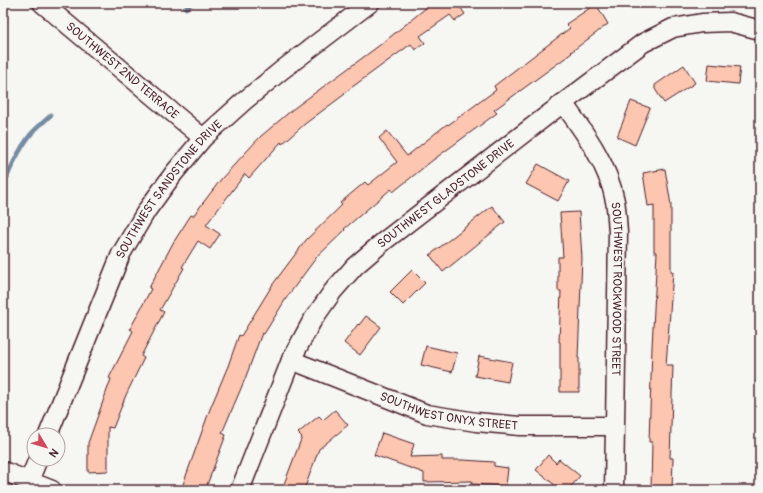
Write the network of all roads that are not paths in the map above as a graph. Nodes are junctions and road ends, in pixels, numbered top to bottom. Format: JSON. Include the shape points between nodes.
{"nodes":[{"id":1,"x":42,"y":3,"type":"edge"},
{"id":2,"x":370,"y":3,"type":"edge"},
{"id":3,"x":760,"y":30,"type":"edge"},
{"id":4,"x":563,"y":103,"type":"junction"},
{"id":5,"x":203,"y":138,"type":"junction"},
{"id":6,"x":291,"y":360,"type":"junction"},
{"id":7,"x":614,"y":426,"type":"junction"},
{"id":8,"x":51,"y":427,"type":"edge"},
{"id":9,"x":35,"y":467,"type":"edge"},
{"id":10,"x":3,"y":471,"type":"edge"},
{"id":11,"x":29,"y":481,"type":"junction"},
{"id":12,"x":52,"y":490,"type":"edge"},
{"id":13,"x":240,"y":490,"type":"edge"},
{"id":14,"x":614,"y":490,"type":"edge"}],
"edges":[{"from":1,"to":5,"type":"street","name":"SOUTHWEST 2ND TERRACE"},
{"from":2,"to":5,"type":"street","name":"SOUTHWEST SANDSTONE DRIVE","via":[[282,70]]},
{"from":3,"to":4,"type":"street","name":"SOUTHWEST GLADSTONE DRIVE","via":[[730,22],[673,28],[642,43]]},
{"from":4,"to":6,"type":"street","name":"SOUTHWEST GLADSTONE DRIVE","via":[[355,266],[312,321]]},
{"from":4,"to":7,"type":"street","name":"SOUTHWEST ROCKWOOD STREET","via":[[588,138],[605,169],[615,201],[618,232]]},
{"from":5,"to":8,"type":"street","name":"SOUTHWEST SANDSTONE DRIVE","via":[[147,210],[121,254]]},
{"from":6,"to":7,"type":"street","name":"SOUTHWEST ONYX STREET","via":[[427,414],[520,426]]},
{"from":6,"to":13,"type":"street","name":"SOUTHWEST GLADSTONE DRIVE"},
{"from":7,"to":14,"type":"street","name":"SOUTHWEST ROCKWOOD STREET"},
{"from":9,"to":11,"type":"street"},
{"from":10,"to":11,"type":"street"},
{"from":11,"to":12,"type":"street"}]}
